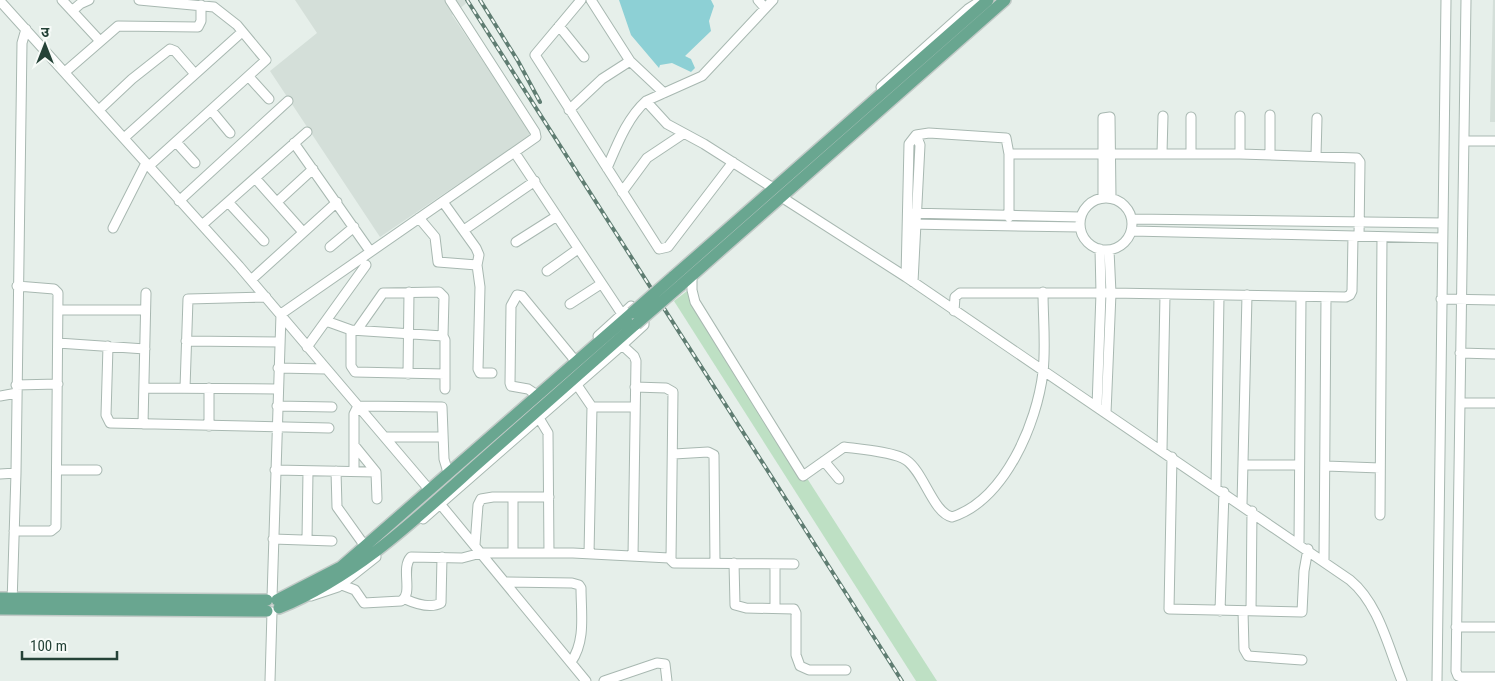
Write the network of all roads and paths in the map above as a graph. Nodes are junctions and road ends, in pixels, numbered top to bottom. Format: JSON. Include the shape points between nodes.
{"nodes":[{"id":1,"x":62,"y":0,"type":"edge"},
{"id":2,"x":89,"y":0,"type":"edge"},
{"id":3,"x":139,"y":0,"type":"edge"},
{"id":4,"x":450,"y":0,"type":"edge"},
{"id":5,"x":581,"y":0,"type":"edge"},
{"id":6,"x":591,"y":0,"type":"edge"},
{"id":7,"x":758,"y":0,"type":"edge"},
{"id":8,"x":773,"y":0,"type":"edge"},
{"id":9,"x":982,"y":0,"type":"edge"},
{"id":10,"x":988,"y":0,"type":"edge"},
{"id":11,"x":1446,"y":0,"type":"edge"},
{"id":12,"x":1466,"y":0,"type":"edge"},
{"id":13,"x":1,"y":1,"type":"edge"},
{"id":14,"x":1005,"y":1,"type":"edge"},
{"id":15,"x":201,"y":5,"type":"junction"},
{"id":16,"x":765,"y":8,"type":"junction"},
{"id":17,"x":72,"y":11,"type":"junction"},
{"id":18,"x":559,"y":26,"type":"junction"},
{"id":19,"x":26,"y":29,"type":"junction"},
{"id":20,"x":242,"y":32,"type":"junction"},
{"id":21,"x":100,"y":41,"type":"junction"},
{"id":22,"x":584,"y":57,"type":"dead end"},
{"id":23,"x":630,"y":62,"type":"junction"},
{"id":24,"x":64,"y":72,"type":"junction"},
{"id":25,"x":195,"y":74,"type":"junction"},
{"id":26,"x":249,"y":77,"type":"junction"},
{"id":27,"x":664,"y":93,"type":"junction"},
{"id":28,"x":269,"y":99,"type":"dead end"},
{"id":29,"x":288,"y":101,"type":"dead end"},
{"id":30,"x":646,"y":101,"type":"junction"},
{"id":31,"x":99,"y":110,"type":"junction"},
{"id":32,"x":211,"y":110,"type":"junction"},
{"id":33,"x":569,"y":110,"type":"junction"},
{"id":34,"x":1270,"y":115,"type":"dead end"},
{"id":35,"x":1163,"y":116,"type":"dead end"},
{"id":36,"x":1240,"y":116,"type":"dead end"},
{"id":37,"x":1191,"y":117,"type":"dead end"},
{"id":38,"x":1316,"y":118,"type":"dead end"},
{"id":39,"x":307,"y":132,"type":"dead end"},
{"id":40,"x":230,"y":133,"type":"dead end"},
{"id":41,"x":683,"y":134,"type":"junction"},
{"id":42,"x":916,"y":135,"type":"junction"},
{"id":43,"x":124,"y":138,"type":"junction"},
{"id":44,"x":1464,"y":141,"type":"junction"},
{"id":45,"x":1495,"y":141,"type":"edge"},
{"id":46,"x":176,"y":142,"type":"junction"},
{"id":47,"x":294,"y":143,"type":"junction"},
{"id":48,"x":515,"y":153,"type":"junction"},
{"id":49,"x":1107,"y":153,"type":"junction"},
{"id":50,"x":1162,"y":153,"type":"junction"},
{"id":51,"x":1009,"y":154,"type":"junction"},
{"id":52,"x":1191,"y":154,"type":"junction"},
{"id":53,"x":1240,"y":154,"type":"junction"},
{"id":54,"x":1270,"y":155,"type":"junction"},
{"id":55,"x":1316,"y":156,"type":"junction"},
{"id":56,"x":733,"y":162,"type":"junction"},
{"id":57,"x":196,"y":163,"type":"dead end"},
{"id":58,"x":147,"y":164,"type":"junction"},
{"id":59,"x":606,"y":168,"type":"junction"},
{"id":60,"x":313,"y":169,"type":"junction"},
{"id":61,"x":255,"y":178,"type":"junction"},
{"id":62,"x":535,"y":181,"type":"junction"},
{"id":63,"x":770,"y":186,"type":"junction"},
{"id":64,"x":622,"y":192,"type":"junction"},
{"id":65,"x":1107,"y":197,"type":"junction"},
{"id":66,"x":786,"y":200,"type":"junction"},
{"id":67,"x":179,"y":201,"type":"junction"},
{"id":68,"x":228,"y":202,"type":"junction"},
{"id":69,"x":277,"y":202,"type":"junction"},
{"id":70,"x":337,"y":202,"type":"junction"},
{"id":71,"x":443,"y":202,"type":"junction"},
{"id":72,"x":908,"y":213,"type":"junction"},
{"id":73,"x":918,"y":213,"type":"junction"},
{"id":74,"x":557,"y":216,"type":"junction"},
{"id":75,"x":1008,"y":217,"type":"junction"},
{"id":76,"x":419,"y":218,"type":"junction"},
{"id":77,"x":1132,"y":219,"type":"junction"},
{"id":78,"x":1080,"y":222,"type":"junction"},
{"id":79,"x":1359,"y":222,"type":"junction"},
{"id":80,"x":1443,"y":223,"type":"junction"},
{"id":81,"x":912,"y":224,"type":"junction"},
{"id":82,"x":202,"y":225,"type":"junction"},
{"id":83,"x":354,"y":227,"type":"junction"},
{"id":84,"x":113,"y":228,"type":"dead end"},
{"id":85,"x":464,"y":230,"type":"junction"},
{"id":86,"x":1132,"y":231,"type":"junction"},
{"id":87,"x":303,"y":232,"type":"junction"},
{"id":88,"x":1356,"y":236,"type":"junction"},
{"id":89,"x":1382,"y":237,"type":"junction"},
{"id":90,"x":1442,"y":238,"type":"junction"},
{"id":91,"x":264,"y":241,"type":"dead end"},
{"id":92,"x":516,"y":242,"type":"dead end"},
{"id":93,"x":330,"y":247,"type":"dead end"},
{"id":94,"x":578,"y":249,"type":"junction"},
{"id":95,"x":1105,"y":249,"type":"junction"},
{"id":96,"x":370,"y":251,"type":"junction"},
{"id":97,"x":366,"y":265,"type":"dead end"},
{"id":98,"x":477,"y":265,"type":"junction"},
{"id":99,"x":546,"y":271,"type":"dead end"},
{"id":100,"x":681,"y":279,"type":"junction"},
{"id":101,"x":251,"y":280,"type":"junction"},
{"id":102,"x":910,"y":280,"type":"junction"},
{"id":103,"x":601,"y":284,"type":"junction"},
{"id":104,"x":17,"y":286,"type":"junction"},
{"id":105,"x":146,"y":292,"type":"dead end"},
{"id":106,"x":409,"y":292,"type":"junction"},
{"id":107,"x":1043,"y":292,"type":"junction"},
{"id":108,"x":1111,"y":292,"type":"junction"},
{"id":109,"x":1101,"y":293,"type":"junction"},
{"id":110,"x":1165,"y":294,"type":"junction"},
{"id":111,"x":1219,"y":296,"type":"junction"},
{"id":112,"x":1247,"y":296,"type":"junction"},
{"id":113,"x":266,"y":297,"type":"junction"},
{"id":114,"x":1302,"y":297,"type":"junction"},
{"id":115,"x":1326,"y":298,"type":"junction"},
{"id":116,"x":1441,"y":299,"type":"junction"},
{"id":117,"x":1461,"y":299,"type":"junction"},
{"id":118,"x":1495,"y":300,"type":"edge"},
{"id":119,"x":570,"y":304,"type":"dead end"},
{"id":120,"x":58,"y":310,"type":"junction"},
{"id":121,"x":145,"y":310,"type":"junction"},
{"id":122,"x":954,"y":311,"type":"junction"},
{"id":123,"x":281,"y":314,"type":"junction"},
{"id":124,"x":630,"y":317,"type":"junction"},
{"id":125,"x":326,"y":321,"type":"junction"},
{"id":126,"x":354,"y":330,"type":"junction"},
{"id":127,"x":409,"y":333,"type":"junction"},
{"id":128,"x":443,"y":336,"type":"junction"},
{"id":129,"x":186,"y":341,"type":"junction"},
{"id":130,"x":280,"y":342,"type":"junction"},
{"id":131,"x":58,"y":343,"type":"junction"},
{"id":132,"x":622,"y":345,"type":"junction"},
{"id":133,"x":108,"y":346,"type":"junction"},
{"id":134,"x":308,"y":346,"type":"junction"},
{"id":135,"x":145,"y":348,"type":"junction"},
{"id":136,"x":1460,"y":354,"type":"junction"},
{"id":137,"x":1495,"y":354,"type":"edge"},
{"id":138,"x":573,"y":358,"type":"junction"},
{"id":139,"x":278,"y":368,"type":"junction"},
{"id":140,"x":326,"y":369,"type":"junction"},
{"id":141,"x":1043,"y":371,"type":"junction"},
{"id":142,"x":492,"y":373,"type":"dead end"},
{"id":143,"x":408,"y":374,"type":"junction"},
{"id":144,"x":445,"y":374,"type":"junction"},
{"id":145,"x":58,"y":384,"type":"junction"},
{"id":146,"x":577,"y":385,"type":"junction"},
{"id":147,"x":144,"y":388,"type":"junction"},
{"id":148,"x":185,"y":388,"type":"junction"},
{"id":149,"x":209,"y":388,"type":"junction"},
{"id":150,"x":635,"y":388,"type":"junction"},
{"id":151,"x":16,"y":389,"type":"junction"},
{"id":152,"x":277,"y":389,"type":"junction"},
{"id":153,"x":445,"y":389,"type":"dead end"},
{"id":154,"x":534,"y":393,"type":"junction"},
{"id":155,"x":0,"y":396,"type":"edge"},
{"id":156,"x":1460,"y":403,"type":"junction"},
{"id":157,"x":1495,"y":403,"type":"edge"},
{"id":158,"x":277,"y":406,"type":"junction"},
{"id":159,"x":358,"y":406,"type":"junction"},
{"id":160,"x":332,"y":407,"type":"dead end"},
{"id":161,"x":592,"y":407,"type":"junction"},
{"id":162,"x":635,"y":407,"type":"junction"},
{"id":163,"x":1097,"y":407,"type":"junction"},
{"id":164,"x":1106,"y":413,"type":"junction"},
{"id":165,"x":539,"y":418,"type":"junction"},
{"id":166,"x":143,"y":424,"type":"junction"},
{"id":167,"x":208,"y":426,"type":"junction"},
{"id":168,"x":276,"y":427,"type":"junction"},
{"id":169,"x":330,"y":428,"type":"dead end"},
{"id":170,"x":443,"y":437,"type":"junction"},
{"id":171,"x":385,"y":438,"type":"junction"},
{"id":172,"x":354,"y":445,"type":"junction"},
{"id":173,"x":1162,"y":450,"type":"junction"},
{"id":174,"x":674,"y":454,"type":"junction"},
{"id":175,"x":1172,"y":458,"type":"junction"},
{"id":176,"x":824,"y":460,"type":"junction"},
{"id":177,"x":1243,"y":464,"type":"junction"},
{"id":178,"x":1299,"y":465,"type":"junction"},
{"id":179,"x":1326,"y":466,"type":"junction"},
{"id":180,"x":1380,"y":468,"type":"junction"},
{"id":181,"x":447,"y":469,"type":"junction"},
{"id":182,"x":57,"y":470,"type":"junction"},
{"id":183,"x":97,"y":470,"type":"dead end"},
{"id":184,"x":275,"y":470,"type":"junction"},
{"id":185,"x":308,"y":471,"type":"junction"},
{"id":186,"x":336,"y":471,"type":"junction"},
{"id":187,"x":354,"y":471,"type":"junction"},
{"id":188,"x":376,"y":472,"type":"junction"},
{"id":189,"x":0,"y":474,"type":"edge"},
{"id":190,"x":16,"y":474,"type":"junction"},
{"id":191,"x":840,"y":479,"type":"dead end"},
{"id":192,"x":427,"y":487,"type":"junction"},
{"id":193,"x":1220,"y":490,"type":"junction"},
{"id":194,"x":513,"y":497,"type":"junction"},
{"id":195,"x":549,"y":497,"type":"junction"},
{"id":196,"x":377,"y":499,"type":"dead end"},
{"id":197,"x":1242,"y":504,"type":"junction"},
{"id":198,"x":441,"y":505,"type":"junction"},
{"id":199,"x":1252,"y":511,"type":"junction"},
{"id":200,"x":1380,"y":515,"type":"dead end"},
{"id":201,"x":14,"y":531,"type":"junction"},
{"id":202,"x":273,"y":539,"type":"junction"},
{"id":203,"x":307,"y":540,"type":"junction"},
{"id":204,"x":332,"y":541,"type":"dead end"},
{"id":205,"x":362,"y":542,"type":"junction"},
{"id":206,"x":1299,"y":543,"type":"junction"},
{"id":207,"x":478,"y":549,"type":"junction"},
{"id":208,"x":1308,"y":549,"type":"junction"},
{"id":209,"x":513,"y":553,"type":"junction"},
{"id":210,"x":549,"y":553,"type":"junction"},
{"id":211,"x":589,"y":554,"type":"junction"},
{"id":212,"x":633,"y":556,"type":"junction"},
{"id":213,"x":442,"y":557,"type":"junction"},
{"id":214,"x":671,"y":559,"type":"junction"},
{"id":215,"x":1324,"y":560,"type":"junction"},
{"id":216,"x":715,"y":563,"type":"junction"},
{"id":217,"x":734,"y":563,"type":"junction"},
{"id":218,"x":775,"y":564,"type":"junction"},
{"id":219,"x":794,"y":564,"type":"dead end"},
{"id":220,"x":506,"y":582,"type":"junction"},
{"id":221,"x":342,"y":585,"type":"junction"},
{"id":222,"x":308,"y":591,"type":"junction"},
{"id":223,"x":405,"y":599,"type":"junction"},
{"id":224,"x":6,"y":604,"type":"edge"},
{"id":225,"x":272,"y":605,"type":"junction"},
{"id":226,"x":775,"y":608,"type":"junction"},
{"id":227,"x":1220,"y":611,"type":"junction"},
{"id":228,"x":1247,"y":611,"type":"junction"},
{"id":229,"x":1456,"y":627,"type":"junction"},
{"id":230,"x":1495,"y":627,"type":"edge"},
{"id":231,"x":1302,"y":660,"type":"dead end"},
{"id":232,"x":571,"y":662,"type":"junction"},
{"id":233,"x":846,"y":670,"type":"dead end"},
{"id":234,"x":1495,"y":677,"type":"edge"},
{"id":235,"x":1460,"y":679,"type":"edge"},
{"id":236,"x":270,"y":681,"type":"edge"},
{"id":237,"x":585,"y":681,"type":"edge"},
{"id":238,"x":604,"y":681,"type":"edge"},
{"id":239,"x":667,"y":681,"type":"edge"},
{"id":240,"x":1402,"y":681,"type":"edge"},
{"id":241,"x":1437,"y":681,"type":"edge"}],
"edges":[{"from":1,"to":17,"type":"street"},
{"from":2,"to":17,"type":"street"},
{"from":3,"to":15,"type":"street"},
{"from":4,"to":48,"type":"street","via":[[535,132],[533,140]]},
{"from":5,"to":18,"type":"street"},
{"from":6,"to":23,"type":"street"},
{"from":7,"to":16,"type":"street"},
{"from":8,"to":16,"type":"street"},
{"from":9,"to":63,"type":"street"},
{"from":10,"to":100,"type":"main road"},
{"from":11,"to":80,"type":"street"},
{"from":12,"to":44,"type":"street"},
{"from":13,"to":19,"type":"street"},
{"from":14,"to":66,"type":"street"},
{"from":14,"to":100,"type":"main road"},
{"from":15,"to":20,"type":"street","via":[[218,9]]},
{"from":15,"to":21,"type":"street","via":[[198,26],[118,26]]},
{"from":16,"to":27,"type":"street","via":[[702,76]]},
{"from":17,"to":21,"type":"street"},
{"from":18,"to":22,"type":"street"},
{"from":18,"to":33,"type":"street","via":[[535,55]]},
{"from":19,"to":24,"type":"street"},
{"from":19,"to":104,"type":"street","via":[[22,43]]},
{"from":20,"to":25,"type":"street"},
{"from":20,"to":26,"type":"street","via":[[266,60]]},
{"from":21,"to":24,"type":"street"},
{"from":23,"to":27,"type":"street"},
{"from":23,"to":33,"type":"street","via":[[602,79]]},
{"from":24,"to":31,"type":"street"},
{"from":25,"to":31,"type":"street","via":[[170,49]]},
{"from":25,"to":43,"type":"street"},
{"from":26,"to":28,"type":"street"},
{"from":26,"to":32,"type":"street"},
{"from":27,"to":30,"type":"street"},
{"from":29,"to":67,"type":"street"},
{"from":30,"to":41,"type":"street","via":[[660,119]]},
{"from":30,"to":59,"type":"street","via":[[625,130]]},
{"from":31,"to":43,"type":"street"},
{"from":32,"to":40,"type":"street"},
{"from":32,"to":46,"type":"street"},
{"from":33,"to":59,"type":"street"},
{"from":34,"to":54,"type":"street"},
{"from":35,"to":50,"type":"street"},
{"from":36,"to":53,"type":"street"},
{"from":37,"to":52,"type":"street"},
{"from":38,"to":55,"type":"street"},
{"from":39,"to":47,"type":"street"},
{"from":41,"to":56,"type":"street"},
{"from":41,"to":64,"type":"street","via":[[647,158]]},
{"from":42,"to":51,"type":"street","via":[[1002,137],[1008,140]]},
{"from":42,"to":72,"type":"street","via":[[909,144]]},
{"from":42,"to":73,"type":"street","via":[[920,145]]},
{"from":43,"to":58,"type":"street"},
{"from":44,"to":45,"type":"street"},
{"from":44,"to":117,"type":"street"},
{"from":46,"to":57,"type":"street"},
{"from":46,"to":58,"type":"street"},
{"from":47,"to":60,"type":"street"},
{"from":47,"to":61,"type":"street"},
{"from":48,"to":62,"type":"street"},
{"from":48,"to":71,"type":"street"},
{"from":49,"to":50,"type":"street"},
{"from":49,"to":51,"type":"street"},
{"from":49,"to":65,"type":"street"},
{"from":50,"to":52,"type":"street"},
{"from":51,"to":75,"type":"street"},
{"from":52,"to":53,"type":"street"},
{"from":53,"to":54,"type":"street"},
{"from":54,"to":55,"type":"street"},
{"from":55,"to":79,"type":"street","via":[[1359,159]]},
{"from":56,"to":63,"type":"street"},
{"from":56,"to":64,"type":"street","via":[[664,250],[656,247]]},
{"from":58,"to":67,"type":"street"},
{"from":58,"to":84,"type":"street"},
{"from":59,"to":64,"type":"street"},
{"from":60,"to":69,"type":"street"},
{"from":60,"to":70,"type":"street"},
{"from":61,"to":68,"type":"street"},
{"from":61,"to":69,"type":"street"},
{"from":62,"to":74,"type":"street"},
{"from":62,"to":85,"type":"street"},
{"from":63,"to":100,"type":"street","via":[[683,262]]},
{"from":65,"to":77,"type":"street","via":[[1124,203]]},
{"from":65,"to":78,"type":"street","via":[[1088,204]]},
{"from":66,"to":100,"type":"street"},
{"from":66,"to":102,"type":"street"},
{"from":67,"to":82,"type":"street"},
{"from":68,"to":82,"type":"street"},
{"from":68,"to":91,"type":"street"},
{"from":69,"to":87,"type":"street"},
{"from":70,"to":83,"type":"street"},
{"from":70,"to":87,"type":"street"},
{"from":71,"to":76,"type":"street"},
{"from":71,"to":85,"type":"street"},
{"from":72,"to":73,"type":"street"},
{"from":72,"to":81,"type":"street"},
{"from":73,"to":75,"type":"street"},
{"from":73,"to":81,"type":"street"},
{"from":74,"to":92,"type":"street"},
{"from":74,"to":94,"type":"street"},
{"from":75,"to":78,"type":"street"},
{"from":76,"to":96,"type":"street"},
{"from":76,"to":98,"type":"street","via":[[435,237],[438,262]]},
{"from":77,"to":79,"type":"street"},
{"from":77,"to":86,"type":"street"},
{"from":78,"to":81,"type":"street"},
{"from":78,"to":95,"type":"street","via":[[1086,241]]},
{"from":79,"to":80,"type":"street"},
{"from":79,"to":88,"type":"street"},
{"from":80,"to":90,"type":"street"},
{"from":81,"to":102,"type":"street"},
{"from":82,"to":101,"type":"street"},
{"from":83,"to":93,"type":"street"},
{"from":83,"to":96,"type":"street"},
{"from":85,"to":98,"type":"street","via":[[479,256]]},
{"from":86,"to":88,"type":"street"},
{"from":86,"to":95,"type":"street","via":[[1124,244]]},
{"from":87,"to":101,"type":"street"},
{"from":88,"to":89,"type":"street"},
{"from":88,"to":115,"type":"street","via":[[1350,295]]},
{"from":89,"to":90,"type":"street"},
{"from":89,"to":180,"type":"street"},
{"from":90,"to":116,"type":"street"},
{"from":94,"to":99,"type":"street"},
{"from":94,"to":103,"type":"street"},
{"from":95,"to":108,"type":"street"},
{"from":95,"to":109,"type":"street"},
{"from":96,"to":123,"type":"street"},
{"from":97,"to":125,"type":"street"},
{"from":98,"to":142,"type":"street","via":[[480,287],[478,369],[480,373]]},
{"from":100,"to":124,"type":"main road","bridge":true},
{"from":100,"to":176,"type":"street","via":[[692,290],[694,302],[803,476]]},
{"from":101,"to":113,"type":"street"},
{"from":102,"to":122,"type":"street"},
{"from":103,"to":119,"type":"street"},
{"from":103,"to":124,"type":"street"},
{"from":104,"to":120,"type":"street","via":[[57,290]]},
{"from":104,"to":151,"type":"street"},
{"from":105,"to":121,"type":"street"},
{"from":106,"to":126,"type":"street","via":[[383,293]]},
{"from":106,"to":127,"type":"street"},
{"from":106,"to":128,"type":"street","via":[[442,293]]},
{"from":107,"to":109,"type":"street"},
{"from":107,"to":122,"type":"street","via":[[960,292],[955,297]]},
{"from":107,"to":141,"type":"street"},
{"from":108,"to":109,"type":"street"},
{"from":108,"to":110,"type":"street"},
{"from":108,"to":164,"type":"street"},
{"from":109,"to":163,"type":"street"},
{"from":110,"to":111,"type":"street"},
{"from":110,"to":173,"type":"street"},
{"from":111,"to":112,"type":"street"},
{"from":111,"to":193,"type":"street"},
{"from":112,"to":114,"type":"street"},
{"from":112,"to":177,"type":"street"},
{"from":113,"to":123,"type":"street"},
{"from":113,"to":129,"type":"street","via":[[188,299]]},
{"from":114,"to":115,"type":"street"},
{"from":114,"to":178,"type":"street"},
{"from":115,"to":179,"type":"street"},
{"from":116,"to":117,"type":"street"},
{"from":116,"to":241,"type":"street"},
{"from":117,"to":118,"type":"street"},
{"from":117,"to":136,"type":"street"},
{"from":120,"to":121,"type":"street"},
{"from":120,"to":131,"type":"street"},
{"from":121,"to":135,"type":"street"},
{"from":122,"to":141,"type":"street"},
{"from":123,"to":130,"type":"street"},
{"from":123,"to":134,"type":"street"},
{"from":124,"to":132,"type":"street","via":[[629,307],[632,307],[645,324]]},
{"from":124,"to":138,"type":"street"},
{"from":124,"to":222,"type":"main road","via":[[418,517],[356,567]]},
{"from":125,"to":126,"type":"street"},
{"from":125,"to":134,"type":"street"},
{"from":126,"to":127,"type":"street"},
{"from":126,"to":143,"type":"street","via":[[352,370]]},
{"from":127,"to":128,"type":"street"},
{"from":127,"to":143,"type":"street"},
{"from":128,"to":144,"type":"street"},
{"from":129,"to":130,"type":"street"},
{"from":129,"to":148,"type":"street"},
{"from":130,"to":139,"type":"street"},
{"from":131,"to":133,"type":"street"},
{"from":131,"to":145,"type":"street"},
{"from":132,"to":146,"type":"street"},
{"from":132,"to":150,"type":"street","via":[[634,356]]},
{"from":133,"to":135,"type":"street"},
{"from":133,"to":166,"type":"street","via":[[108,422]]},
{"from":134,"to":140,"type":"street"},
{"from":135,"to":147,"type":"street"},
{"from":136,"to":137,"type":"street"},
{"from":136,"to":156,"type":"street"},
{"from":138,"to":154,"type":"street"},
{"from":138,"to":154,"type":"street","via":[[522,296],[517,295],[512,306],[510,383]]},
{"from":139,"to":140,"type":"street"},
{"from":139,"to":152,"type":"street"},
{"from":140,"to":159,"type":"street"},
{"from":141,"to":163,"type":"street"},
{"from":141,"to":176,"type":"street","via":[[1027,431],[1004,476],[988,496],[955,516],[946,515],[906,459],[844,447]]},
{"from":143,"to":144,"type":"street"},
{"from":144,"to":153,"type":"street"},
{"from":145,"to":151,"type":"street"},
{"from":145,"to":182,"type":"street"},
{"from":146,"to":161,"type":"street"},
{"from":146,"to":165,"type":"street"},
{"from":147,"to":148,"type":"street"},
{"from":147,"to":166,"type":"street"},
{"from":148,"to":149,"type":"street"},
{"from":149,"to":152,"type":"street"},
{"from":149,"to":167,"type":"street"},
{"from":150,"to":162,"type":"street"},
{"from":150,"to":174,"type":"street","via":[[666,388],[673,392]]},
{"from":151,"to":155,"type":"street"},
{"from":151,"to":190,"type":"street"},
{"from":152,"to":158,"type":"street"},
{"from":154,"to":181,"type":"street"},
{"from":156,"to":157,"type":"street"},
{"from":156,"to":229,"type":"street"},
{"from":158,"to":160,"type":"street"},
{"from":158,"to":168,"type":"street"},
{"from":159,"to":170,"type":"street","via":[[441,406]]},
{"from":159,"to":171,"type":"street"},
{"from":159,"to":172,"type":"street","via":[[354,414]]},
{"from":161,"to":162,"type":"street"},
{"from":161,"to":211,"type":"street"},
{"from":162,"to":212,"type":"street"},
{"from":163,"to":164,"type":"street"},
{"from":164,"to":173,"type":"street"},
{"from":165,"to":195,"type":"street","via":[[548,433]]},
{"from":165,"to":198,"type":"street"},
{"from":166,"to":167,"type":"street"},
{"from":167,"to":168,"type":"street"},
{"from":168,"to":169,"type":"street"},
{"from":168,"to":184,"type":"street"},
{"from":170,"to":171,"type":"street"},
{"from":170,"to":181,"type":"street"},
{"from":171,"to":192,"type":"street"},
{"from":172,"to":187,"type":"street"},
{"from":172,"to":188,"type":"street"},
{"from":173,"to":175,"type":"street"},
{"from":174,"to":214,"type":"street"},
{"from":174,"to":216,"type":"street","via":[[708,452],[714,455]]},
{"from":175,"to":193,"type":"street"},
{"from":175,"to":227,"type":"street","via":[[1168,606],[1172,610]]},
{"from":176,"to":191,"type":"street"},
{"from":177,"to":178,"type":"street"},
{"from":177,"to":197,"type":"street"},
{"from":178,"to":206,"type":"street"},
{"from":179,"to":180,"type":"street"},
{"from":179,"to":215,"type":"street"},
{"from":180,"to":200,"type":"street"},
{"from":181,"to":192,"type":"street"},
{"from":182,"to":183,"type":"street"},
{"from":182,"to":201,"type":"street","via":[[55,530]]},
{"from":184,"to":185,"type":"street"},
{"from":184,"to":202,"type":"street"},
{"from":185,"to":186,"type":"street"},
{"from":185,"to":203,"type":"street"},
{"from":186,"to":187,"type":"street"},
{"from":186,"to":205,"type":"street","via":[[337,507]]},
{"from":187,"to":188,"type":"street"},
{"from":188,"to":196,"type":"street"},
{"from":189,"to":190,"type":"street"},
{"from":190,"to":201,"type":"street"},
{"from":192,"to":205,"type":"street"},
{"from":193,"to":197,"type":"street"},
{"from":193,"to":227,"type":"street"},
{"from":194,"to":195,"type":"street"},
{"from":194,"to":207,"type":"street","via":[[481,499],[478,505]]},
{"from":194,"to":209,"type":"street"},
{"from":195,"to":210,"type":"street"},
{"from":197,"to":199,"type":"street"},
{"from":198,"to":207,"type":"street"},
{"from":198,"to":221,"type":"street"},
{"from":199,"to":206,"type":"street"},
{"from":199,"to":228,"type":"street"},
{"from":201,"to":224,"type":"street"},
{"from":202,"to":203,"type":"street"},
{"from":202,"to":225,"type":"street"},
{"from":203,"to":204,"type":"street"},
{"from":205,"to":222,"type":"street"},
{"from":206,"to":208,"type":"street"},
{"from":207,"to":209,"type":"street"},
{"from":207,"to":213,"type":"street","via":[[462,558]]},
{"from":207,"to":220,"type":"street"},
{"from":208,"to":215,"type":"street"},
{"from":208,"to":228,"type":"street","via":[[1302,612]]},
{"from":209,"to":210,"type":"street"},
{"from":210,"to":211,"type":"street"},
{"from":211,"to":212,"type":"street"},
{"from":212,"to":214,"type":"street"},
{"from":213,"to":223,"type":"street","via":[[408,559]]},
{"from":213,"to":223,"type":"street","via":[[441,603],[436,606],[420,605]]},
{"from":214,"to":216,"type":"street","via":[[674,563]]},
{"from":215,"to":240,"type":"street","via":[[1366,595]]},
{"from":216,"to":217,"type":"street"},
{"from":217,"to":218,"type":"street"},
{"from":217,"to":226,"type":"street","via":[[735,604],[746,608]]},
{"from":218,"to":219,"type":"street"},
{"from":218,"to":226,"type":"street"},
{"from":220,"to":232,"type":"street"},
{"from":220,"to":232,"type":"street","via":[[579,585],[580,647]]},
{"from":221,"to":222,"type":"street","via":[[327,592]]},
{"from":221,"to":223,"type":"street","via":[[355,590],[364,603],[392,603]]},
{"from":222,"to":225,"type":"main road"},
{"from":224,"to":225,"type":"main road"},
{"from":225,"to":236,"type":"street"},
{"from":226,"to":233,"type":"street","via":[[794,609],[796,613],[796,655],[800,666],[810,670]]},
{"from":227,"to":228,"type":"street"},
{"from":228,"to":231,"type":"street","via":[[1244,649],[1248,656]]},
{"from":229,"to":230,"type":"street"},
{"from":229,"to":235,"type":"street","via":[[1456,674]]},
{"from":232,"to":237,"type":"street"},
{"from":234,"to":235,"type":"street"},
{"from":238,"to":239,"type":"street","via":[[657,662],[665,664]]}]}
